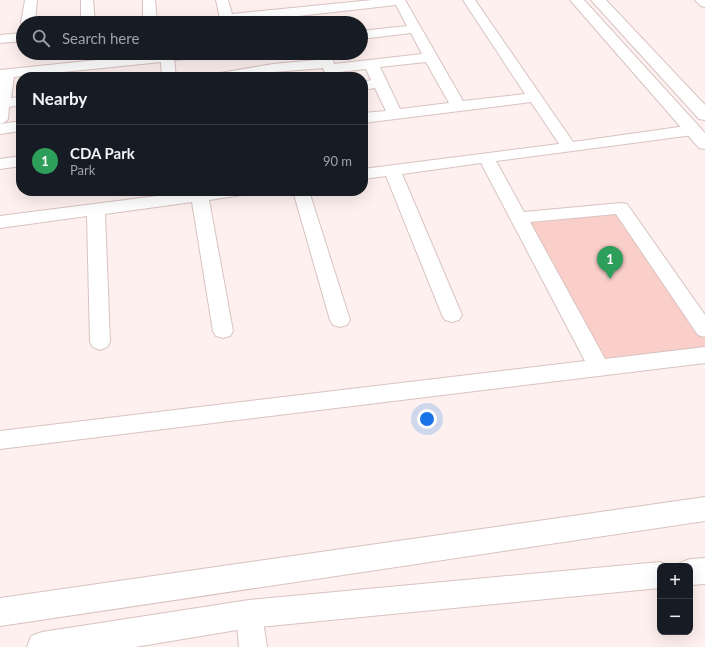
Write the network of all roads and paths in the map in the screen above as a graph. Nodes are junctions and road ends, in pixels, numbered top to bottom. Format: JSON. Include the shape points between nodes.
{"nodes":[{"id":1,"x":31,"y":0,"type":"edge"},
{"id":2,"x":87,"y":0,"type":"edge"},
{"id":3,"x":149,"y":0,"type":"edge"},
{"id":4,"x":222,"y":0,"type":"edge"},
{"id":5,"x":277,"y":0,"type":"edge"},
{"id":6,"x":399,"y":0,"type":"edge"},
{"id":7,"x":468,"y":0,"type":"edge"},
{"id":8,"x":577,"y":0,"type":"edge"},
{"id":9,"x":598,"y":0,"type":"edge"},
{"id":10,"x":701,"y":0,"type":"edge"},
{"id":11,"x":705,"y":3,"type":"edge"},
{"id":12,"x":338,"y":4,"type":"edge"},
{"id":13,"x":281,"y":13,"type":"junction"},
{"id":14,"x":29,"y":16,"type":"edge"},
{"id":15,"x":88,"y":16,"type":"edge"},
{"id":16,"x":150,"y":16,"type":"edge"},
{"id":17,"x":226,"y":16,"type":"edge"},
{"id":18,"x":261,"y":16,"type":"edge"},
{"id":19,"x":415,"y":29,"type":"junction"},
{"id":20,"x":368,"y":34,"type":"edge"},
{"id":21,"x":16,"y":38,"type":"edge"},
{"id":22,"x":0,"y":39,"type":"edge"},
{"id":23,"x":430,"y":57,"type":"junction"},
{"id":24,"x":130,"y":60,"type":"edge"},
{"id":25,"x":159,"y":60,"type":"edge"},
{"id":26,"x":271,"y":60,"type":"edge"},
{"id":27,"x":110,"y":63,"type":"junction"},
{"id":28,"x":371,"y":64,"type":"junction"},
{"id":29,"x":329,"y":66,"type":"edge"},
{"id":30,"x":22,"y":72,"type":"edge"},
{"id":31,"x":110,"y":72,"type":"edge"},
{"id":32,"x":166,"y":72,"type":"edge"},
{"id":33,"x":274,"y":72,"type":"edge"},
{"id":34,"x":16,"y":73,"type":"edge"},
{"id":35,"x":3,"y":74,"type":"edge"},
{"id":36,"x":380,"y":84,"type":"junction"},
{"id":37,"x":368,"y":85,"type":"edge"},
{"id":38,"x":535,"y":96,"type":"junction"},
{"id":39,"x":16,"y":102,"type":"edge"},
{"id":40,"x":2,"y":103,"type":"junction"},
{"id":41,"x":458,"y":106,"type":"junction"},
{"id":42,"x":395,"y":114,"type":"junction"},
{"id":43,"x":705,"y":115,"type":"edge"},
{"id":44,"x":368,"y":117,"type":"edge"},
{"id":45,"x":0,"y":119,"type":"edge"},
{"id":46,"x":16,"y":127,"type":"edge"},
{"id":47,"x":0,"y":129,"type":"edge"},
{"id":48,"x":693,"y":130,"type":"junction"},
{"id":49,"x":705,"y":144,"type":"edge"},
{"id":50,"x":569,"y":147,"type":"junction"},
{"id":51,"x":486,"y":158,"type":"junction"},
{"id":52,"x":16,"y":162,"type":"edge"},
{"id":53,"x":0,"y":164,"type":"edge"},
{"id":54,"x":392,"y":170,"type":"junction"},
{"id":55,"x":368,"y":173,"type":"edge"},
{"id":56,"x":200,"y":196,"type":"joint"},
{"id":57,"x":303,"y":196,"type":"edge"},
{"id":58,"x":96,"y":210,"type":"junction"},
{"id":59,"x":518,"y":218,"type":"junction"},
{"id":60,"x":0,"y":222,"type":"edge"},
{"id":61,"x":452,"y":315,"type":"dead end"},
{"id":62,"x":340,"y":320,"type":"dead end"},
{"id":63,"x":705,"y":330,"type":"edge"},
{"id":64,"x":223,"y":331,"type":"dead end"},
{"id":65,"x":100,"y":342,"type":"dead end"},
{"id":66,"x":705,"y":355,"type":"edge"},
{"id":67,"x":599,"y":368,"type":"junction"},
{"id":68,"x":0,"y":440,"type":"edge"},
{"id":69,"x":703,"y":513,"type":"edge"},
{"id":70,"x":705,"y":571,"type":"edge"},
{"id":71,"x":693,"y":572,"type":"edge"},
{"id":72,"x":657,"y":575,"type":"edge"},
{"id":73,"x":0,"y":612,"type":"edge"},
{"id":74,"x":250,"y":614,"type":"junction"},
{"id":75,"x":109,"y":642,"type":"edge"},
{"id":76,"x":42,"y":647,"type":"edge"},
{"id":77,"x":253,"y":647,"type":"edge"}],
"edges":[{"from":1,"to":14,"type":"street"},
{"from":2,"to":15,"type":"street"},
{"from":3,"to":16,"type":"street"},
{"from":4,"to":17,"type":"street"},
{"from":5,"to":13,"type":"street"},
{"from":6,"to":12,"type":"street"},
{"from":6,"to":19,"type":"street"},
{"from":7,"to":38,"type":"street"},
{"from":8,"to":48,"type":"street"},
{"from":9,"to":43,"type":"street"},
{"from":10,"to":11,"type":"street"},
{"from":12,"to":13,"type":"street"},
{"from":13,"to":18,"type":"street"},
{"from":19,"to":20,"type":"street"},
{"from":19,"to":23,"type":"street"},
{"from":21,"to":22,"type":"street"},
{"from":23,"to":28,"type":"street"},
{"from":23,"to":41,"type":"street"},
{"from":24,"to":27,"type":"street"},
{"from":25,"to":32,"type":"street"},
{"from":26,"to":33,"type":"street"},
{"from":27,"to":30,"type":"street"},
{"from":27,"to":31,"type":"street"},
{"from":28,"to":29,"type":"street"},
{"from":28,"to":36,"type":"street"},
{"from":29,"to":33,"type":"street"},
{"from":34,"to":35,"type":"street"},
{"from":35,"to":40,"type":"street"},
{"from":36,"to":37,"type":"street"},
{"from":36,"to":42,"type":"street"},
{"from":38,"to":41,"type":"street"},
{"from":38,"to":50,"type":"street"},
{"from":39,"to":40,"type":"street"},
{"from":40,"to":45,"type":"street"},
{"from":41,"to":42,"type":"street"},
{"from":42,"to":44,"type":"street"},
{"from":46,"to":47,"type":"street"},
{"from":48,"to":49,"type":"street"},
{"from":48,"to":50,"type":"street"},
{"from":50,"to":51,"type":"street"},
{"from":51,"to":54,"type":"street"},
{"from":51,"to":59,"type":"street"},
{"from":52,"to":53,"type":"street"},
{"from":54,"to":55,"type":"street"},
{"from":54,"to":61,"type":"street"},
{"from":56,"to":58,"type":"street"},
{"from":56,"to":64,"type":"street"},
{"from":57,"to":62,"type":"street"},
{"from":58,"to":60,"type":"street"},
{"from":58,"to":65,"type":"street"},
{"from":59,"to":63,"type":"street","via":[[621,208]]},
{"from":59,"to":67,"type":"street"},
{"from":66,"to":67,"type":"street"},
{"from":67,"to":68,"type":"street"},
{"from":69,"to":73,"type":"street"},
{"from":70,"to":71,"type":"street"},
{"from":72,"to":74,"type":"street"},
{"from":74,"to":75,"type":"street"},
{"from":74,"to":77,"type":"street"},
{"from":75,"to":76,"type":"street"}]}
